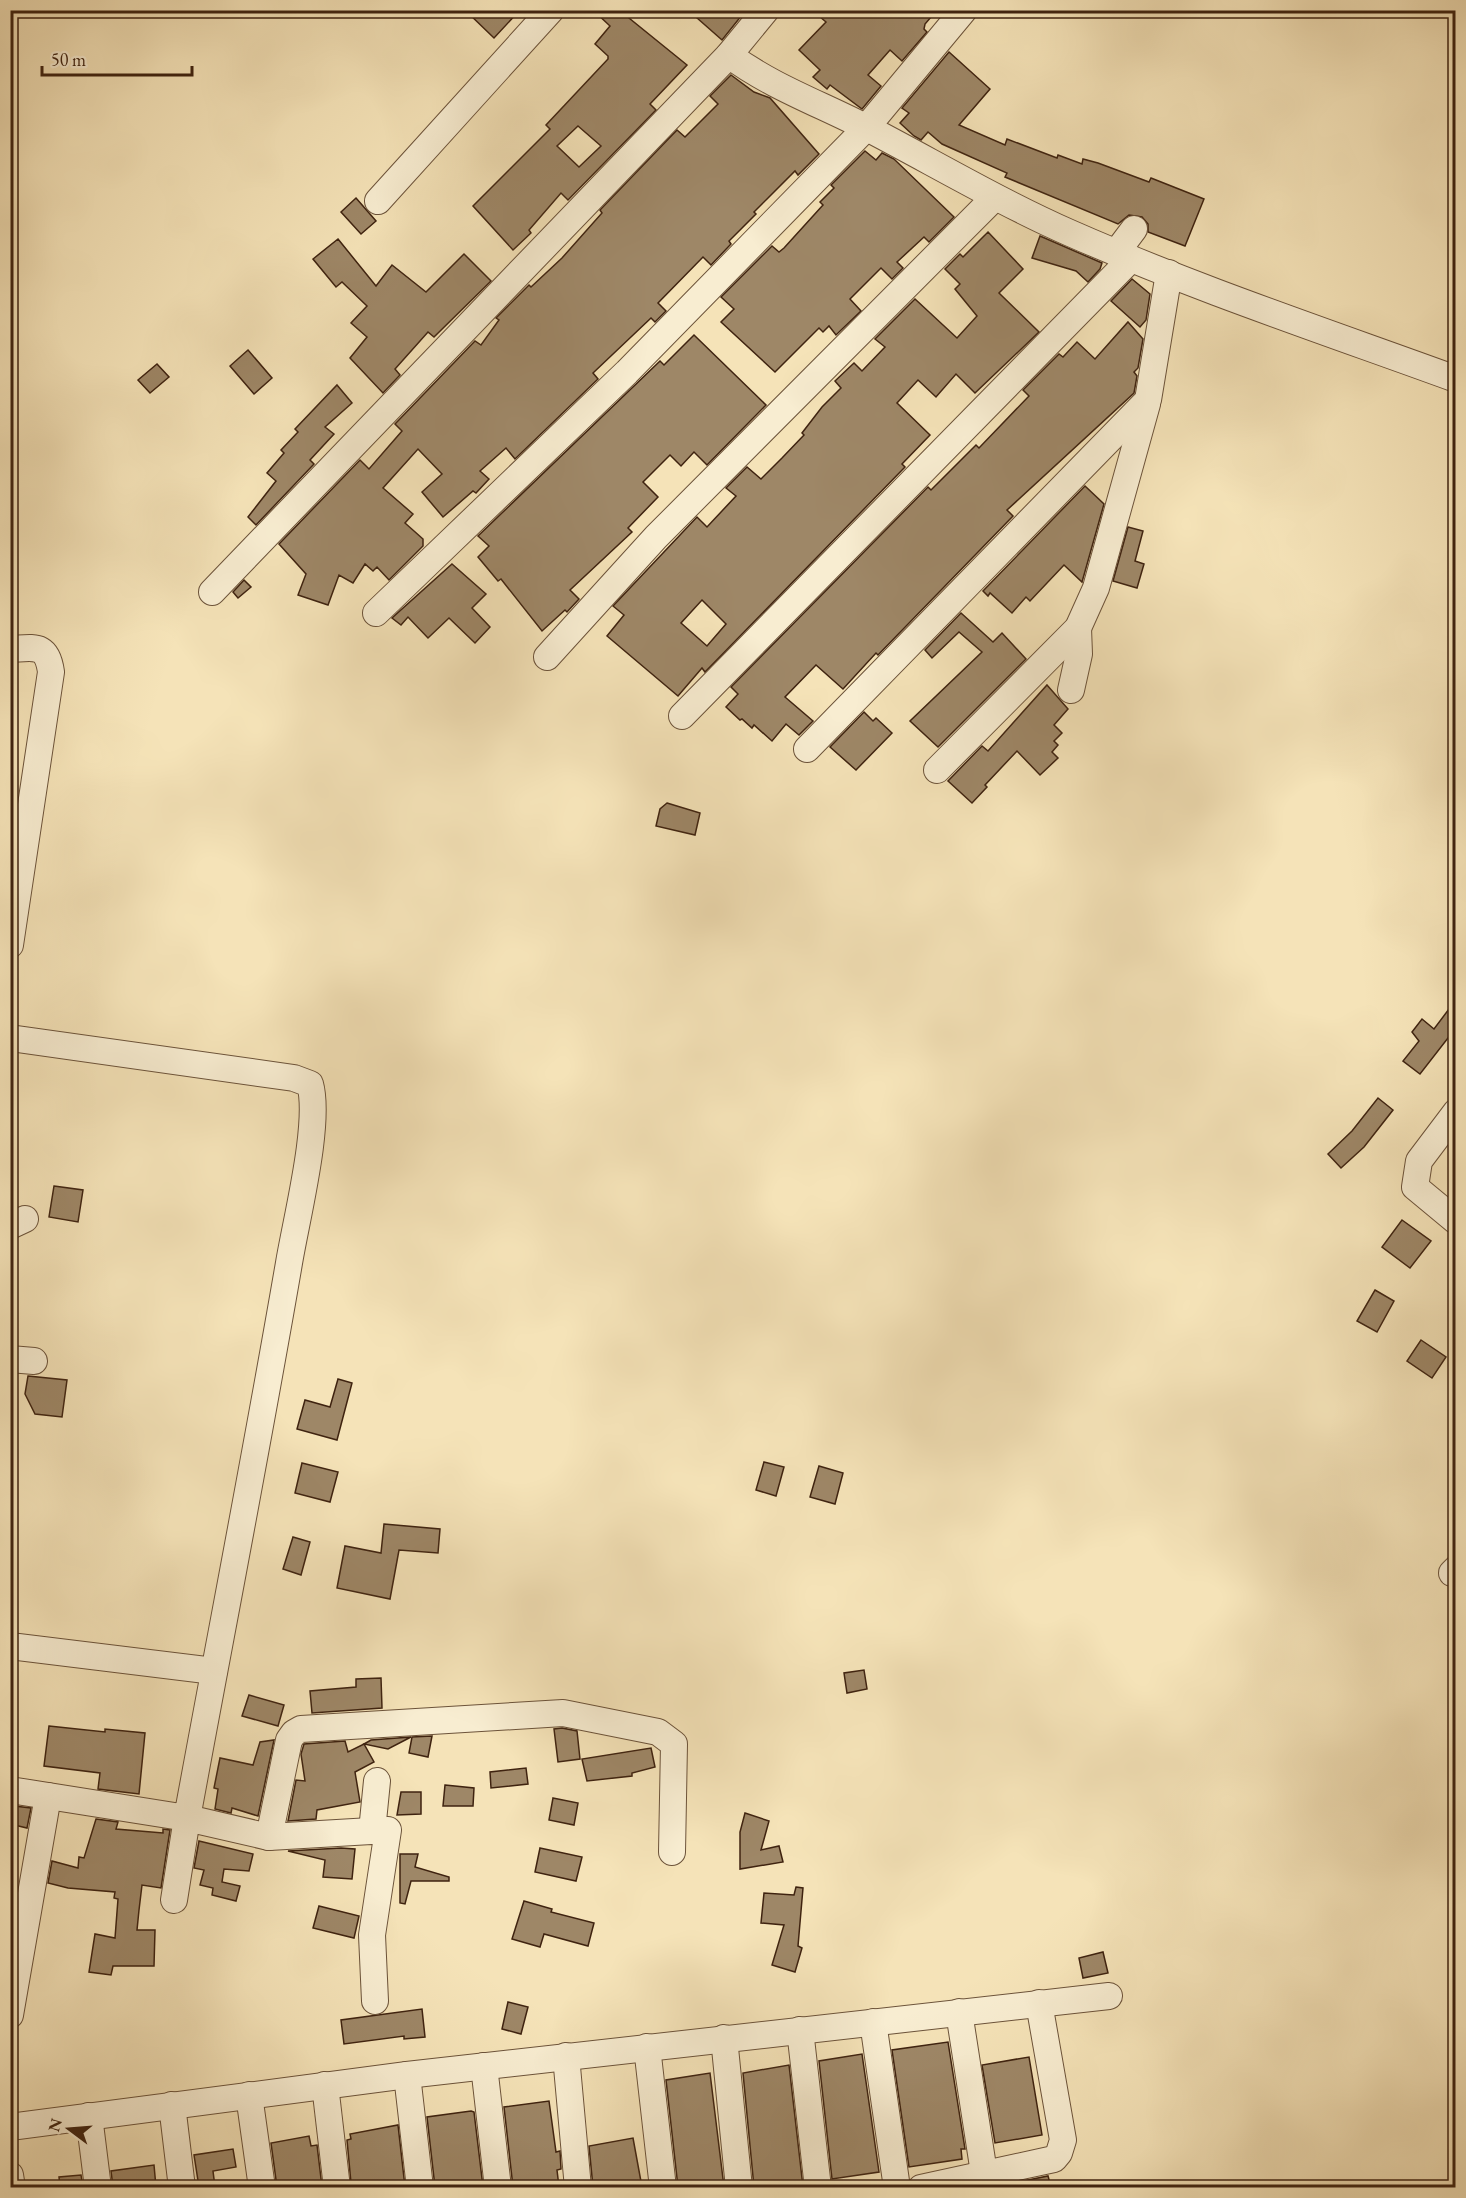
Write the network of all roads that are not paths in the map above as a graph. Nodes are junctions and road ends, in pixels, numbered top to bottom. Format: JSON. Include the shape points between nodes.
{"nodes":[{"id":1,"x":551,"y":10,"type":"edge"},
{"id":2,"x":766,"y":10,"type":"edge"},
{"id":3,"x":964,"y":10,"type":"edge"},
{"id":4,"x":729,"y":55,"type":"junction"},
{"id":5,"x":866,"y":128,"type":"junction"},
{"id":6,"x":994,"y":198,"type":"junction"},
{"id":7,"x":378,"y":201,"type":"dead end"},
{"id":8,"x":1134,"y":229,"type":"dead end"},
{"id":9,"x":1123,"y":256,"type":"junction"},
{"id":10,"x":1168,"y":273,"type":"junction"},
{"id":11,"x":1455,"y":380,"type":"edge"},
{"id":12,"x":1148,"y":400,"type":"junction"},
{"id":13,"x":212,"y":592,"type":"dead end"},
{"id":14,"x":376,"y":613,"type":"dead end"},
{"id":15,"x":1078,"y":628,"type":"junction"},
{"id":16,"x":10,"y":649,"type":"edge"},
{"id":17,"x":546,"y":657,"type":"dead end"},
{"id":18,"x":1071,"y":690,"type":"dead end"},
{"id":19,"x":682,"y":716,"type":"dead end"},
{"id":20,"x":807,"y":749,"type":"dead end"},
{"id":21,"x":937,"y":770,"type":"dead end"},
{"id":22,"x":10,"y":945,"type":"edge"},
{"id":23,"x":10,"y":1038,"type":"edge"},
{"id":24,"x":1455,"y":1112,"type":"edge"},
{"id":25,"x":1455,"y":1221,"type":"edge"},
{"id":26,"x":10,"y":1646,"type":"edge"},
{"id":27,"x":214,"y":1671,"type":"junction"},
{"id":28,"x":377,"y":1781,"type":"dead end"},
{"id":29,"x":10,"y":1790,"type":"edge"},
{"id":30,"x":48,"y":1796,"type":"junction"},
{"id":31,"x":187,"y":1818,"type":"junction"},
{"id":32,"x":372,"y":1831,"type":"junction"},
{"id":33,"x":269,"y":1837,"type":"junction"},
{"id":34,"x":672,"y":1852,"type":"dead end"},
{"id":35,"x":174,"y":1900,"type":"dead end"},
{"id":36,"x":1109,"y":1996,"type":"dead end"},
{"id":37,"x":375,"y":2001,"type":"dead end"},
{"id":38,"x":1040,"y":2003,"type":"junction"},
{"id":39,"x":959,"y":2012,"type":"junction"},
{"id":40,"x":10,"y":2015,"type":"edge"},
{"id":41,"x":873,"y":2022,"type":"junction"},
{"id":42,"x":800,"y":2030,"type":"junction"},
{"id":43,"x":724,"y":2038,"type":"junction"},
{"id":44,"x":647,"y":2047,"type":"junction"},
{"id":45,"x":566,"y":2056,"type":"junction"},
{"id":46,"x":484,"y":2066,"type":"junction"},
{"id":47,"x":407,"y":2075,"type":"junction"},
{"id":48,"x":325,"y":2085,"type":"junction"},
{"id":49,"x":249,"y":2095,"type":"junction"},
{"id":50,"x":172,"y":2106,"type":"junction"},
{"id":51,"x":89,"y":2116,"type":"junction"},
{"id":52,"x":10,"y":2127,"type":"edge"},
{"id":53,"x":984,"y":2173,"type":"junction"},
{"id":54,"x":10,"y":2175,"type":"edge"},
{"id":55,"x":12,"y":2187,"type":"edge"},
{"id":56,"x":98,"y":2187,"type":"edge"},
{"id":57,"x":182,"y":2187,"type":"edge"},
{"id":58,"x":262,"y":2187,"type":"edge"},
{"id":59,"x":337,"y":2187,"type":"edge"},
{"id":60,"x":420,"y":2187,"type":"edge"},
{"id":61,"x":498,"y":2187,"type":"edge"},
{"id":62,"x":578,"y":2187,"type":"edge"},
{"id":63,"x":663,"y":2187,"type":"edge"},
{"id":64,"x":739,"y":2187,"type":"edge"},
{"id":65,"x":818,"y":2187,"type":"edge"},
{"id":66,"x":897,"y":2187,"type":"edge"},
{"id":67,"x":921,"y":2187,"type":"edge"}],
"edges":[{"from":1,"to":7,"type":"street"},
{"from":2,"to":4,"type":"street"},
{"from":3,"to":5,"type":"street"},
{"from":4,"to":5,"type":"street","via":[[784,90]]},
{"from":4,"to":13,"type":"street"},
{"from":5,"to":6,"type":"street"},
{"from":5,"to":14,"type":"street","via":[[627,372]]},
{"from":6,"to":9,"type":"street"},
{"from":6,"to":17,"type":"street","via":[[656,537]]},
{"from":8,"to":9,"type":"street"},
{"from":9,"to":10,"type":"street"},
{"from":9,"to":19,"type":"street"},
{"from":10,"to":11,"type":"street"},
{"from":10,"to":12,"type":"street"},
{"from":12,"to":15,"type":"street","via":[[1096,588]]},
{"from":12,"to":20,"type":"street"},
{"from":15,"to":18,"type":"street","via":[[1079,654]]},
{"from":15,"to":21,"type":"street"},
{"from":16,"to":22,"type":"street","via":[[44,651],[51,672]]},
{"from":23,"to":27,"type":"street","via":[[294,1078],[310,1084],[314,1100],[308,1153]]},
{"from":24,"to":25,"type":"street","via":[[1419,1161],[1415,1186]]},
{"from":26,"to":27,"type":"street"},
{"from":27,"to":31,"type":"street"},
{"from":28,"to":32,"type":"street"},
{"from":29,"to":30,"type":"street"},
{"from":30,"to":31,"type":"street"},
{"from":30,"to":40,"type":"street"},
{"from":31,"to":33,"type":"street"},
{"from":31,"to":35,"type":"street"},
{"from":32,"to":33,"type":"street"},
{"from":32,"to":37,"type":"street","via":[[388,1830],[372,1935]]},
{"from":33,"to":34,"type":"street","via":[[290,1740],[301,1729],[563,1713],[658,1732],[674,1744]]},
{"from":36,"to":38,"type":"street"},
{"from":38,"to":39,"type":"street"},
{"from":38,"to":53,"type":"street","via":[[1064,2140],[1054,2159]]},
{"from":39,"to":41,"type":"street"},
{"from":39,"to":53,"type":"street"},
{"from":41,"to":42,"type":"street"},
{"from":41,"to":66,"type":"street"},
{"from":42,"to":43,"type":"street"},
{"from":42,"to":65,"type":"street"},
{"from":43,"to":44,"type":"street"},
{"from":43,"to":64,"type":"street"},
{"from":44,"to":45,"type":"street"},
{"from":44,"to":63,"type":"street"},
{"from":45,"to":46,"type":"street"},
{"from":45,"to":62,"type":"street"},
{"from":46,"to":47,"type":"street"},
{"from":46,"to":61,"type":"street"},
{"from":47,"to":48,"type":"street"},
{"from":47,"to":60,"type":"street"},
{"from":48,"to":49,"type":"street"},
{"from":48,"to":59,"type":"street"},
{"from":49,"to":50,"type":"street"},
{"from":49,"to":58,"type":"street"},
{"from":50,"to":51,"type":"street"},
{"from":50,"to":57,"type":"street"},
{"from":51,"to":52,"type":"street"},
{"from":51,"to":56,"type":"street"},
{"from":53,"to":67,"type":"street"},
{"from":54,"to":55,"type":"street"}]}
